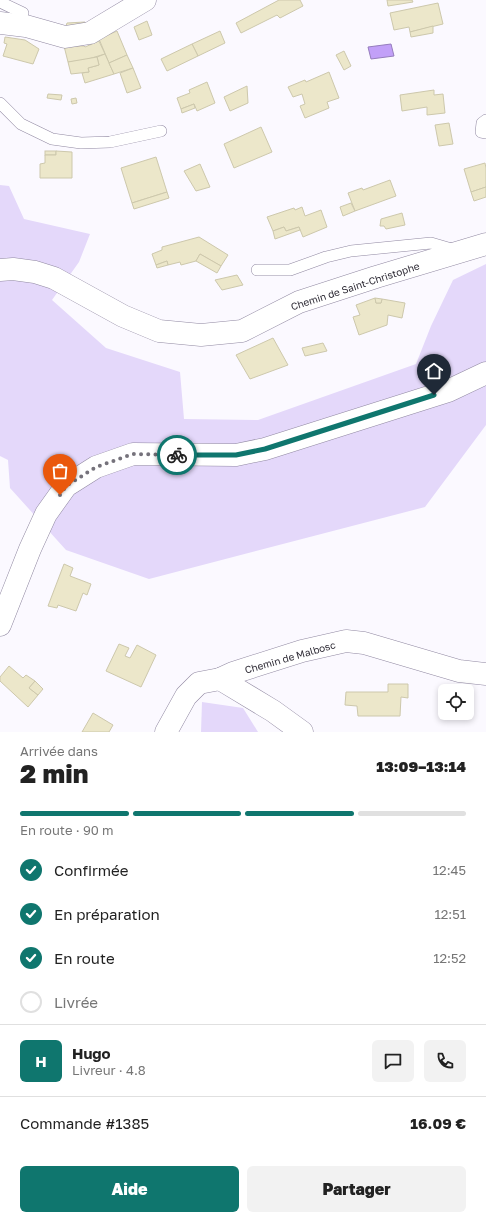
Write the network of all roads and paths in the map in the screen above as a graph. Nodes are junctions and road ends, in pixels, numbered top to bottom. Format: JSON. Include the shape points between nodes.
{"nodes":[{"id":1,"x":145,"y":0,"type":"edge"},
{"id":2,"x":0,"y":2,"type":"edge"},
{"id":3,"x":0,"y":8,"type":"edge"},
{"id":4,"x":25,"y":19,"type":"junction"},
{"id":5,"x":0,"y":23,"type":"edge"},
{"id":6,"x":0,"y":103,"type":"edge"},
{"id":7,"x":486,"y":120,"type":"edge"},
{"id":8,"x":161,"y":131,"type":"dead end"},
{"id":9,"x":486,"y":133,"type":"edge"},
{"id":10,"x":486,"y":244,"type":"edge"},
{"id":11,"x":463,"y":252,"type":"junction"},
{"id":12,"x":0,"y":270,"type":"edge"},
{"id":13,"x":257,"y":270,"type":"dead end"},
{"id":14,"x":486,"y":373,"type":"edge"},
{"id":15,"x":0,"y":625,"type":"edge"},
{"id":16,"x":486,"y":674,"type":"edge"},
{"id":17,"x":220,"y":679,"type":"junction"},
{"id":18,"x":166,"y":732,"type":"edge"},
{"id":19,"x":302,"y":732,"type":"edge"}],
"edges":[{"from":1,"to":4,"type":"street","via":[[90,33],[66,37]]},
{"from":2,"to":4,"type":"lane"},
{"from":3,"to":4,"type":"lane"},
{"from":4,"to":5,"type":"street"},
{"from":6,"to":8,"type":"lane","via":[[21,124],[52,138],[110,142]]},
{"from":7,"to":9,"type":"lane","via":[[482,123],[481,132]]},
{"from":10,"to":11,"type":"street","name":"Chemin de Saint-Christophe"},
{"from":11,"to":12,"type":"street","name":"Chemin de Saint-Christophe","via":[[376,276],[299,302],[242,331],[201,335],[159,331],[123,316],[54,278],[35,272]]},
{"from":11,"to":13,"type":"lane","via":[[431,243],[351,251],[290,270]]},
{"from":14,"to":15,"type":"street","via":[[448,391],[265,449],[236,455],[133,454],[96,467],[66,486],[46,514]]},
{"from":16,"to":17,"type":"street","name":"Chemin de Malbosc","via":[[459,671],[364,643],[346,641],[302,651]]},
{"from":17,"to":18,"type":"street","name":"Chemin de Malbosc","via":[[199,683],[186,696]]},
{"from":17,"to":19,"type":"street"}]}
